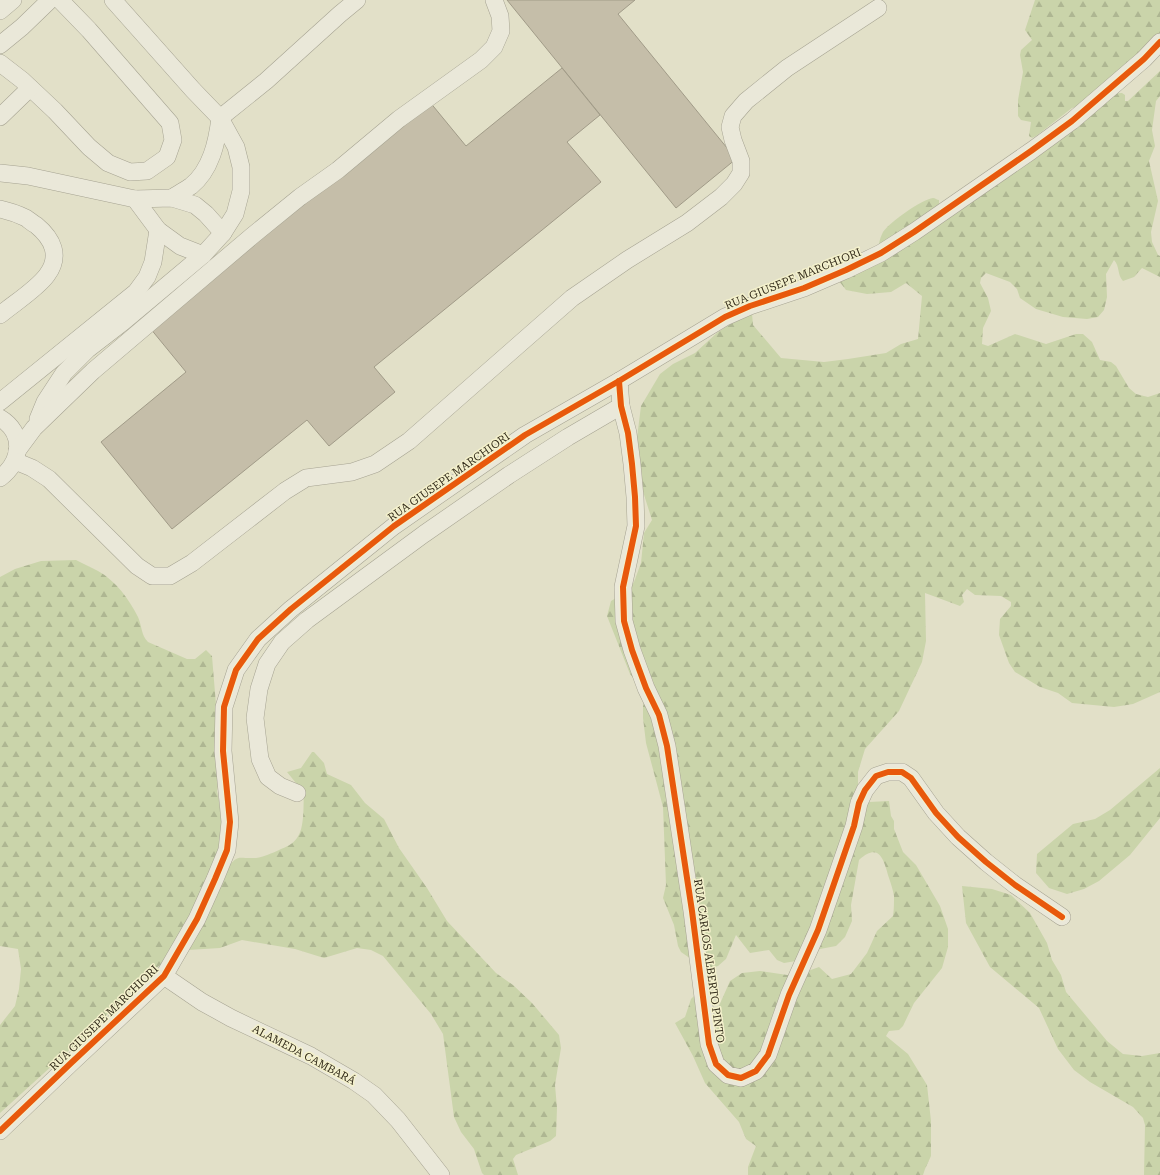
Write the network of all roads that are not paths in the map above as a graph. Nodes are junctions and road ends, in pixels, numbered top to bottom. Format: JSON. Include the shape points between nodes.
{"nodes":[{"id":1,"x":13,"y":0,"type":"edge"},
{"id":2,"x":53,"y":0,"type":"edge"},
{"id":3,"x":113,"y":0,"type":"edge"},
{"id":4,"x":357,"y":0,"type":"edge"},
{"id":5,"x":494,"y":0,"type":"edge"},
{"id":6,"x":878,"y":8,"type":"dead end"},
{"id":7,"x":0,"y":12,"type":"edge"},
{"id":8,"x":1160,"y":42,"type":"edge"},
{"id":9,"x":0,"y":45,"type":"edge"},
{"id":10,"x":1152,"y":59,"type":"edge"},
{"id":11,"x":0,"y":63,"type":"edge"},
{"id":12,"x":30,"y":88,"type":"junction"},
{"id":13,"x":0,"y":117,"type":"edge"},
{"id":14,"x":220,"y":118,"type":"junction"},
{"id":15,"x":0,"y":173,"type":"edge"},
{"id":16,"x":172,"y":198,"type":"junction"},
{"id":17,"x":135,"y":199,"type":"junction"},
{"id":18,"x":0,"y":209,"type":"edge"},
{"id":19,"x":158,"y":230,"type":"junction"},
{"id":20,"x":223,"y":232,"type":"junction"},
{"id":21,"x":203,"y":255,"type":"junction"},
{"id":22,"x":0,"y":315,"type":"edge"},
{"id":23,"x":618,"y":381,"type":"junction"},
{"id":24,"x":0,"y":402,"type":"edge"},
{"id":25,"x":621,"y":406,"type":"junction"},
{"id":26,"x":0,"y":418,"type":"edge"},
{"id":27,"x":34,"y":428,"type":"junction"},
{"id":28,"x":16,"y":456,"type":"junction"},
{"id":29,"x":0,"y":478,"type":"edge"},
{"id":30,"x":297,"y":793,"type":"dead end"},
{"id":31,"x":1062,"y":917,"type":"dead end"},
{"id":32,"x":164,"y":976,"type":"junction"},
{"id":33,"x":0,"y":1131,"type":"edge"},
{"id":34,"x":440,"y":1175,"type":"edge"}],
"edges":[{"from":1,"to":7,"type":"street"},
{"from":2,"to":9,"type":"street"},
{"from":2,"to":12,"type":"street","via":[[89,30],[170,123],[173,140],[167,157],[147,171],[130,172],[108,163]]},
{"from":3,"to":14,"type":"street"},
{"from":4,"to":14,"type":"street"},
{"from":5,"to":27,"type":"street","via":[[500,16],[501,31],[494,47],[482,60],[399,120],[252,236],[93,371]]},
{"from":6,"to":28,"type":"street","via":[[787,68],[746,101],[733,116],[730,127],[741,161],[740,173],[734,184],[721,197],[687,223],[572,298],[409,441],[375,464],[352,472],[306,478],[285,491],[192,563],[170,576],[152,576],[137,566],[48,479]]},
{"from":8,"to":10,"type":"street","name":"RUA GIUSEPE MARCHIORI"},
{"from":10,"to":23,"type":"street","name":"RUA GIUSEPE MARCHIORI","via":[[1072,121],[967,196],[881,253],[804,288],[725,317]]},
{"from":11,"to":12,"type":"street"},
{"from":12,"to":13,"type":"street"},
{"from":14,"to":16,"type":"street","via":[[218,138],[204,171],[192,185]]},
{"from":14,"to":20,"type":"street","via":[[236,147],[241,167],[241,191],[235,214]]},
{"from":15,"to":17,"type":"street","via":[[28,176]]},
{"from":16,"to":17,"type":"street"},
{"from":16,"to":20,"type":"street","via":[[195,205]]},
{"from":17,"to":19,"type":"street"},
{"from":18,"to":22,"type":"street","via":[[26,218],[40,229],[51,241],[54,254],[53,263],[46,275],[32,290]]},
{"from":19,"to":21,"type":"street","via":[[180,246]]},
{"from":19,"to":24,"type":"street","via":[[153,262],[147,277],[136,292]]},
{"from":20,"to":21,"type":"street"},
{"from":21,"to":27,"type":"street","via":[[88,349],[64,373],[45,402]]},
{"from":23,"to":25,"type":"street","name":"RUA CARLOS ALBERTO PINTO"},
{"from":23,"to":32,"type":"street","name":"RUA GIUSEPE MARCHIORI","via":[[525,435],[394,526],[258,639],[236,670],[224,707],[222,751],[230,822],[227,850],[197,918]]},
{"from":25,"to":30,"type":"street","via":[[509,475],[424,534],[307,620],[282,642],[267,664],[259,689],[255,718],[260,759],[268,777],[280,786]]},
{"from":25,"to":31,"type":"street","name":"RUA CARLOS ALBERTO PINTO","via":[[632,464],[636,526],[623,586],[624,621],[646,688],[659,714],[667,746],[709,1044],[716,1064],[728,1075],[742,1078],[756,1071],[768,1055],[789,995],[820,923],[854,826],[859,803],[876,776],[888,772],[902,772],[911,778],[936,813],[958,837],[1015,885]]},
{"from":26,"to":28,"type":"street","via":[[12,430],[16,440]]},
{"from":27,"to":28,"type":"street"},
{"from":28,"to":29,"type":"street","via":[[9,470]]},
{"from":32,"to":33,"type":"street","name":"RUA GIUSEPE MARCHIORI"},
{"from":32,"to":34,"type":"street","name":"ALAMEDA CAMBARÁ","via":[[202,1002],[311,1056],[359,1084],[374,1095],[398,1120]]}]}
